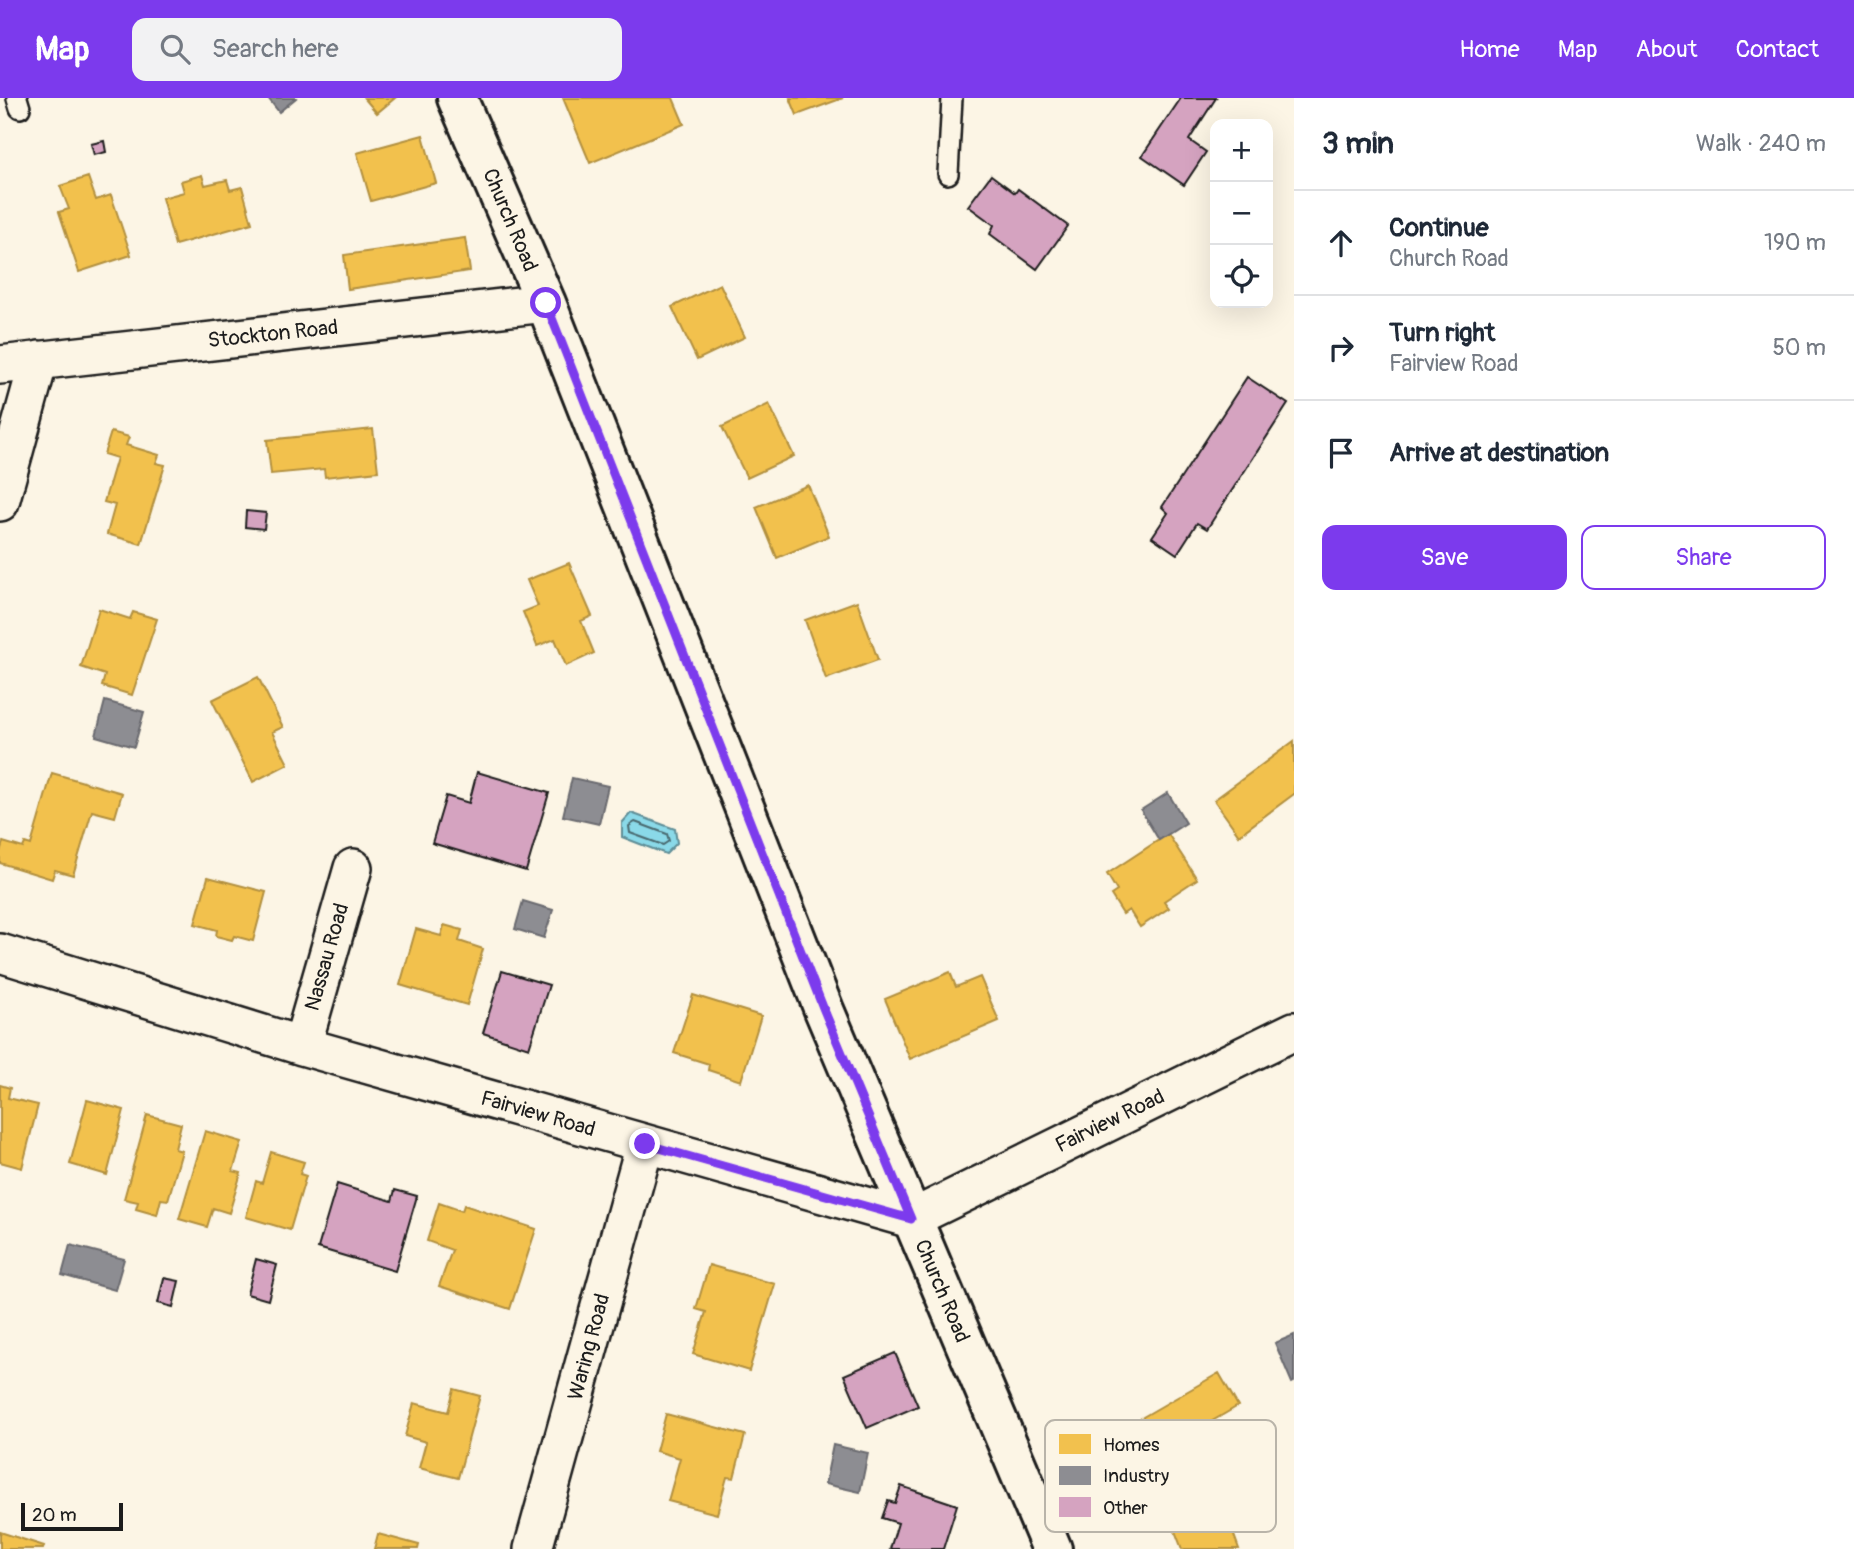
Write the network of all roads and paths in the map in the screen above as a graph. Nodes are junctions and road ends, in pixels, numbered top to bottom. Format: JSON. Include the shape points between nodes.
{"nodes":[{"id":1,"x":457,"y":98,"type":"edge"},
{"id":2,"x":952,"y":98,"type":"edge"},
{"id":3,"x":948,"y":174,"type":"dead end"},
{"id":4,"x":546,"y":303,"type":"junction"},
{"id":5,"x":39,"y":360,"type":"junction"},
{"id":6,"x":0,"y":365,"type":"edge"},
{"id":7,"x":0,"y":502,"type":"edge"},
{"id":8,"x":352,"y":868,"type":"dead end"},
{"id":9,"x":0,"y":953,"type":"edge"},
{"id":10,"x":1294,"y":1031,"type":"edge"},
{"id":11,"x":302,"y":1046,"type":"junction"},
{"id":12,"x":645,"y":1144,"type":"junction"},
{"id":13,"x":911,"y":1219,"type":"junction"},
{"id":14,"x":533,"y":1549,"type":"edge"},
{"id":15,"x":1052,"y":1549,"type":"edge"}],
"edges":[{"from":1,"to":4,"type":"street","name":"Church Road"},
{"from":2,"to":3,"type":"lane"},
{"from":4,"to":5,"type":"street","name":"Stockton Road"},
{"from":4,"to":13,"type":"street","name":"Church Road"},
{"from":5,"to":6,"type":"street","name":"Stockton Road"},
{"from":5,"to":7,"type":"street"},
{"from":8,"to":11,"type":"street","name":"Nassau Road"},
{"from":9,"to":11,"type":"street","name":"Fairview Road"},
{"from":10,"to":13,"type":"street","name":"Fairview Road"},
{"from":11,"to":12,"type":"street","name":"Fairview Road"},
{"from":12,"to":13,"type":"street","name":"Fairview Road"},
{"from":12,"to":14,"type":"street","name":"Waring Road"},
{"from":13,"to":15,"type":"street","name":"Church Road"}]}
